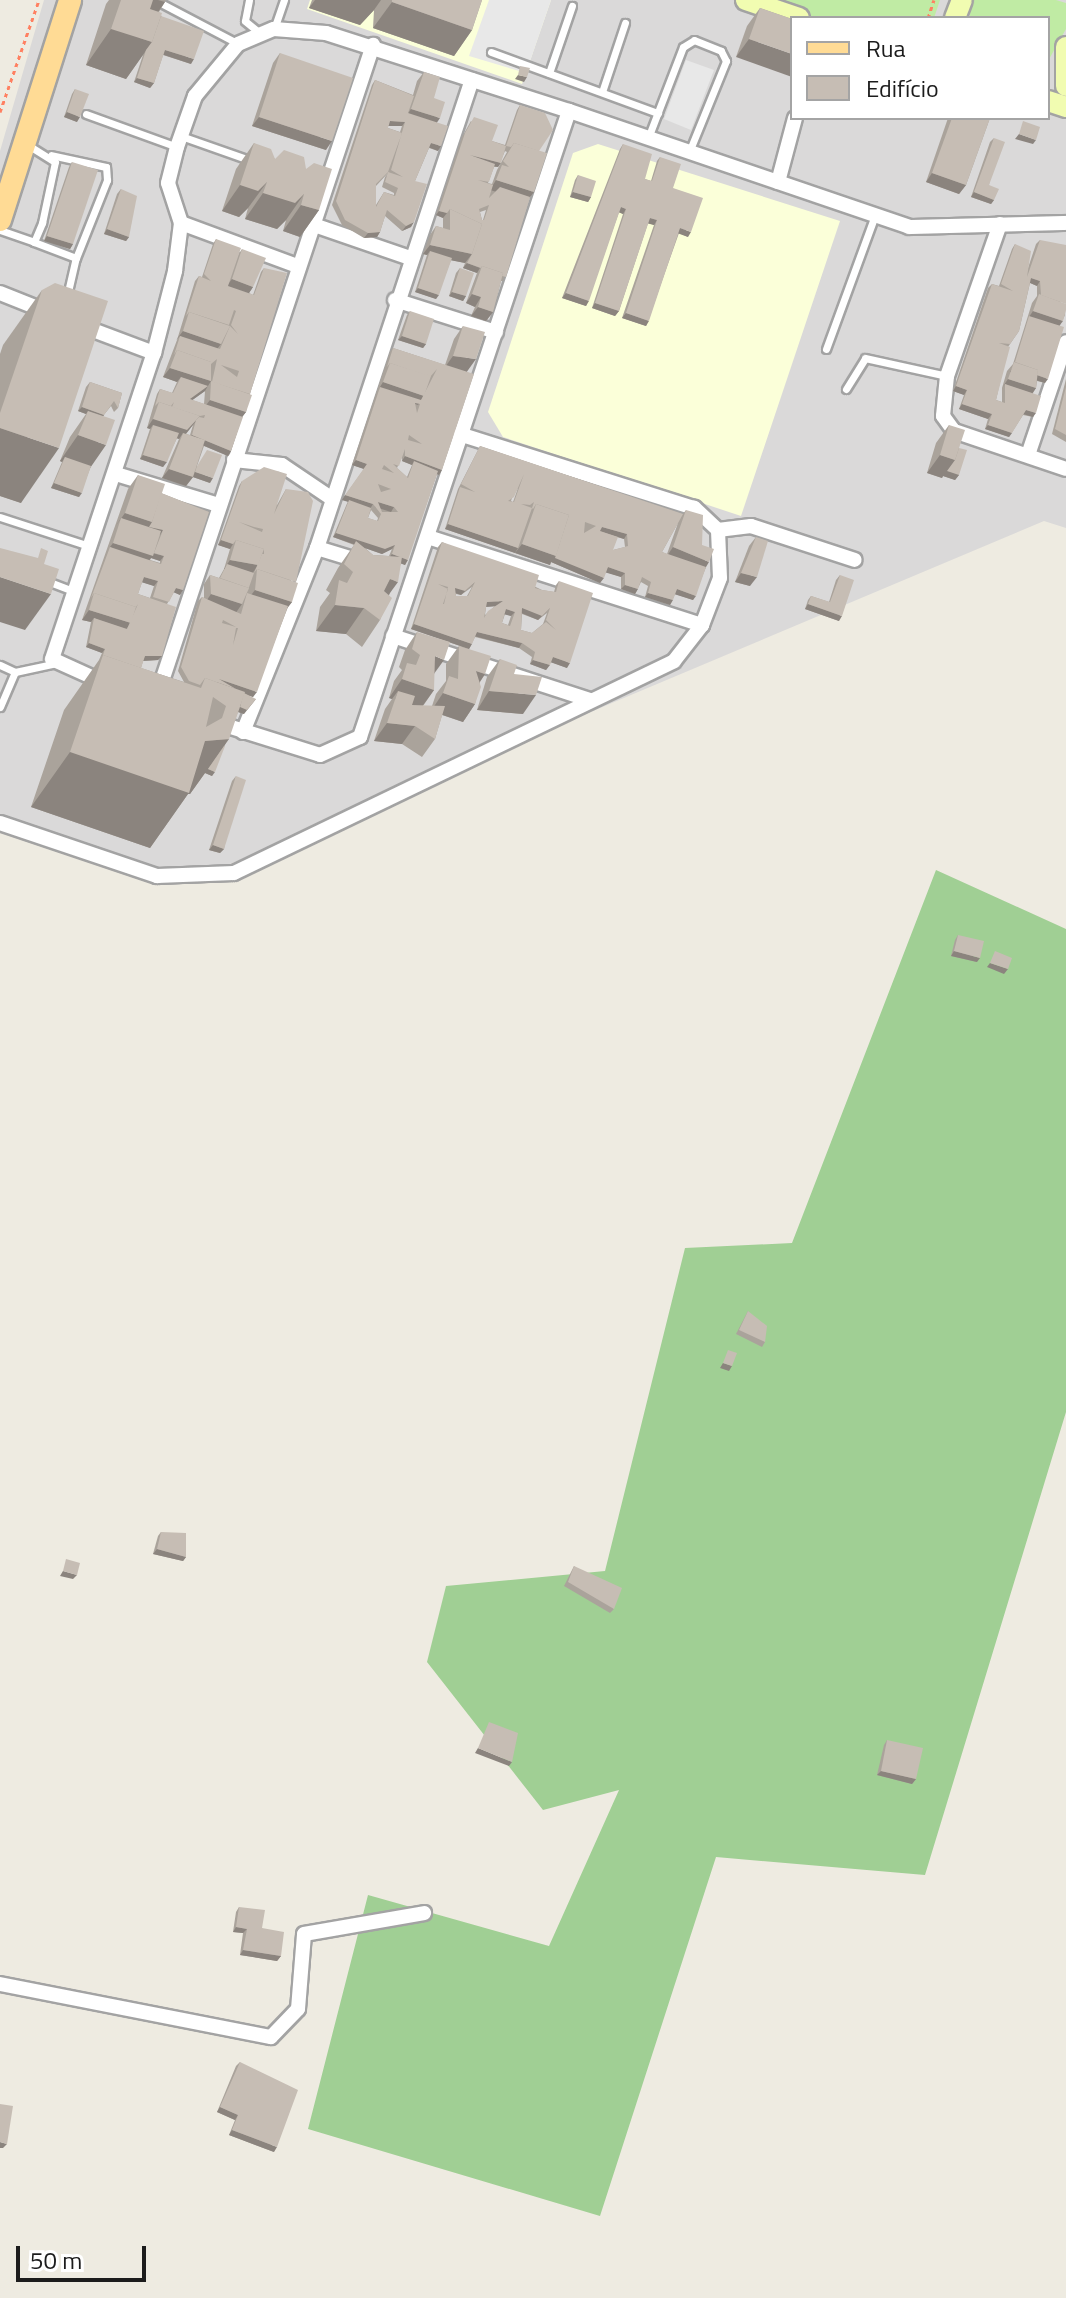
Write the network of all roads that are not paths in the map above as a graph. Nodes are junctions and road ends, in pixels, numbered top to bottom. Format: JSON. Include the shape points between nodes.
{"nodes":[{"id":1,"x":70,"y":0,"type":"edge"},
{"id":2,"x":155,"y":0,"type":"edge"},
{"id":3,"x":250,"y":0,"type":"edge"},
{"id":4,"x":284,"y":0,"type":"edge"},
{"id":5,"x":746,"y":0,"type":"edge"},
{"id":6,"x":572,"y":6,"type":"dead end"},
{"id":7,"x":793,"y":16,"type":"edge"},
{"id":8,"x":625,"y":23,"type":"dead end"},
{"id":9,"x":267,"y":31,"type":"junction"},
{"id":10,"x":238,"y":44,"type":"junction"},
{"id":11,"x":373,"y":45,"type":"junction"},
{"id":12,"x":1066,"y":47,"type":"edge"},
{"id":13,"x":491,"y":52,"type":"dead end"},
{"id":14,"x":549,"y":73,"type":"junction"},
{"id":15,"x":472,"y":80,"type":"junction"},
{"id":16,"x":1066,"y":86,"type":"edge"},
{"id":17,"x":602,"y":92,"type":"junction"},
{"id":18,"x":569,"y":111,"type":"junction"},
{"id":19,"x":658,"y":113,"type":"junction"},
{"id":20,"x":86,"y":114,"type":"edge"},
{"id":21,"x":794,"y":120,"type":"edge"},
{"id":22,"x":648,"y":138,"type":"junction"},
{"id":23,"x":179,"y":142,"type":"junction"},
{"id":24,"x":23,"y":144,"type":"junction"},
{"id":25,"x":689,"y":152,"type":"junction"},
{"id":26,"x":51,"y":155,"type":"junction"},
{"id":27,"x":262,"y":164,"type":"edge"},
{"id":28,"x":778,"y":182,"type":"junction"},
{"id":29,"x":875,"y":215,"type":"junction"},
{"id":30,"x":0,"y":220,"type":"edge"},
{"id":31,"x":181,"y":223,"type":"junction"},
{"id":32,"x":1066,"y":223,"type":"edge"},
{"id":33,"x":1000,"y":224,"type":"junction"},
{"id":34,"x":314,"y":225,"type":"junction"},
{"id":35,"x":0,"y":230,"type":"edge"},
{"id":36,"x":34,"y":242,"type":"junction"},
{"id":37,"x":76,"y":258,"type":"junction"},
{"id":38,"x":410,"y":258,"type":"junction"},
{"id":39,"x":297,"y":266,"type":"junction"},
{"id":40,"x":0,"y":293,"type":"edge"},
{"id":41,"x":395,"y":300,"type":"junction"},
{"id":42,"x":65,"y":303,"type":"edge"},
{"id":43,"x":496,"y":332,"type":"junction"},
{"id":44,"x":1066,"y":342,"type":"edge"},
{"id":45,"x":826,"y":349,"type":"dead end"},
{"id":46,"x":154,"y":353,"type":"junction"},
{"id":47,"x":947,"y":376,"type":"junction"},
{"id":48,"x":846,"y":389,"type":"dead end"},
{"id":49,"x":460,"y":434,"type":"junction"},
{"id":50,"x":1028,"y":455,"type":"junction"},
{"id":51,"x":234,"y":460,"type":"junction"},
{"id":52,"x":1066,"y":469,"type":"edge"},
{"id":53,"x":116,"y":474,"type":"junction"},
{"id":54,"x":331,"y":498,"type":"junction"},
{"id":55,"x":219,"y":505,"type":"junction"},
{"id":56,"x":0,"y":517,"type":"edge"},
{"id":57,"x":718,"y":530,"type":"junction"},
{"id":58,"x":428,"y":537,"type":"junction"},
{"id":59,"x":91,"y":546,"type":"junction"},
{"id":60,"x":317,"y":548,"type":"junction"},
{"id":61,"x":855,"y":560,"type":"dead end"},
{"id":62,"x":400,"y":574,"type":"junction"},
{"id":63,"x":38,"y":577,"type":"edge"},
{"id":64,"x":75,"y":592,"type":"junction"},
{"id":65,"x":702,"y":625,"type":"junction"},
{"id":66,"x":393,"y":636,"type":"junction"},
{"id":67,"x":54,"y":664,"type":"junction"},
{"id":68,"x":0,"y":665,"type":"edge"},
{"id":69,"x":15,"y":672,"type":"junction"},
{"id":70,"x":590,"y":700,"type":"junction"},
{"id":71,"x":0,"y":707,"type":"edge"},
{"id":72,"x":199,"y":716,"type":"edge"},
{"id":73,"x":243,"y":732,"type":"junction"},
{"id":74,"x":0,"y":823,"type":"edge"},
{"id":75,"x":424,"y":1913,"type":"dead end"},
{"id":76,"x":0,"y":1984,"type":"edge"}],
"edges":[{"from":1,"to":24,"type":"main road"},
{"from":2,"to":10,"type":"lane"},
{"from":3,"to":9,"type":"lane","via":[[245,21]]},
{"from":4,"to":9,"type":"lane"},
{"from":5,"to":7,"type":"main road"},
{"from":6,"to":14,"type":"lane"},
{"from":8,"to":17,"type":"lane"},
{"from":9,"to":10,"type":"street"},
{"from":9,"to":11,"type":"street"},
{"from":10,"to":23,"type":"street","via":[[195,96]]},
{"from":11,"to":15,"type":"street"},
{"from":11,"to":34,"type":"street"},
{"from":12,"to":16,"type":"main road"},
{"from":13,"to":14,"type":"lane"},
{"from":14,"to":17,"type":"lane"},
{"from":15,"to":18,"type":"street"},
{"from":15,"to":38,"type":"street"},
{"from":17,"to":19,"type":"lane"},
{"from":18,"to":22,"type":"street"},
{"from":18,"to":43,"type":"street"},
{"from":19,"to":22,"type":"lane"},
{"from":19,"to":25,"type":"lane","via":[[685,43],[721,51],[726,61]]},
{"from":20,"to":23,"type":"lane"},
{"from":21,"to":28,"type":"street"},
{"from":22,"to":25,"type":"street"},
{"from":23,"to":27,"type":"lane"},
{"from":23,"to":31,"type":"street","via":[[168,183]]},
{"from":24,"to":26,"type":"lane"},
{"from":24,"to":30,"type":"main road"},
{"from":25,"to":28,"type":"street"},
{"from":26,"to":36,"type":"lane","via":[[53,189]]},
{"from":26,"to":37,"type":"lane","via":[[109,171]]},
{"from":28,"to":29,"type":"street"},
{"from":29,"to":33,"type":"street","via":[[930,229]]},
{"from":29,"to":45,"type":"lane"},
{"from":31,"to":39,"type":"street"},
{"from":31,"to":46,"type":"street"},
{"from":32,"to":33,"type":"street"},
{"from":33,"to":47,"type":"street"},
{"from":34,"to":38,"type":"street"},
{"from":34,"to":39,"type":"street"},
{"from":35,"to":36,"type":"lane"},
{"from":36,"to":37,"type":"lane"},
{"from":37,"to":42,"type":"lane"},
{"from":38,"to":41,"type":"street"},
{"from":39,"to":51,"type":"street"},
{"from":40,"to":46,"type":"street"},
{"from":41,"to":43,"type":"street"},
{"from":41,"to":54,"type":"street"},
{"from":43,"to":49,"type":"street"},
{"from":44,"to":50,"type":"street"},
{"from":46,"to":53,"type":"street"},
{"from":47,"to":48,"type":"lane","via":[[865,358]]},
{"from":47,"to":50,"type":"street","via":[[941,401],[954,431]]},
{"from":49,"to":57,"type":"street","via":[[694,508]]},
{"from":49,"to":58,"type":"street"},
{"from":50,"to":52,"type":"street"},
{"from":51,"to":54,"type":"street","via":[[282,465]]},
{"from":51,"to":55,"type":"street"},
{"from":53,"to":55,"type":"street"},
{"from":53,"to":59,"type":"street"},
{"from":54,"to":60,"type":"street"},
{"from":55,"to":67,"type":"street","via":[[149,698]]},
{"from":56,"to":59,"type":"lane"},
{"from":57,"to":61,"type":"street","via":[[760,528]]},
{"from":57,"to":65,"type":"street","via":[[720,578]]},
{"from":58,"to":62,"type":"street"},
{"from":58,"to":65,"type":"street"},
{"from":59,"to":64,"type":"street"},
{"from":60,"to":62,"type":"street"},
{"from":60,"to":73,"type":"street"},
{"from":62,"to":66,"type":"street"},
{"from":63,"to":64,"type":"lane"},
{"from":64,"to":67,"type":"street"},
{"from":65,"to":70,"type":"street","via":[[651,677]]},
{"from":66,"to":70,"type":"street"},
{"from":66,"to":73,"type":"street","via":[[350,747],[320,755]]},
{"from":67,"to":69,"type":"lane"},
{"from":68,"to":69,"type":"lane"},
{"from":69,"to":71,"type":"lane"},
{"from":70,"to":74,"type":"street","via":[[234,873],[157,876]]},
{"from":72,"to":73,"type":"street"},
{"from":75,"to":76,"type":"street","via":[[304,1934],[298,2009],[271,2037]]}]}
